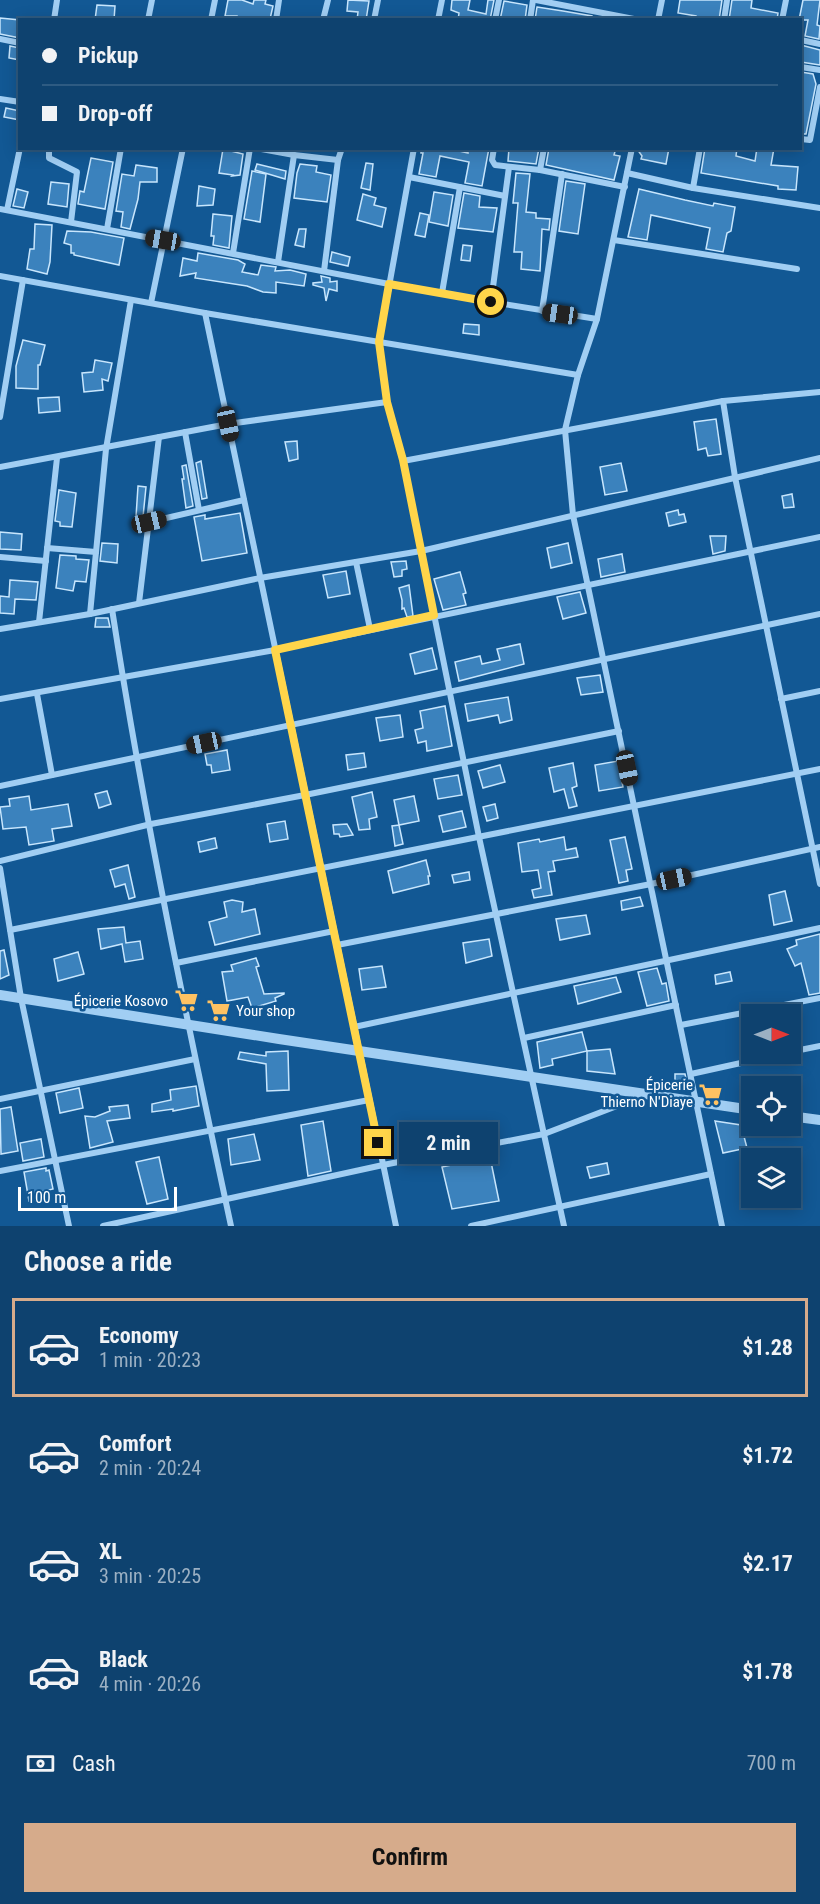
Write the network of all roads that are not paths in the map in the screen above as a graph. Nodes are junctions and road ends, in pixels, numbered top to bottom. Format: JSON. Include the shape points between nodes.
{"nodes":[{"id":1,"x":57,"y":0,"type":"edge"},
{"id":2,"x":152,"y":0,"type":"edge"},
{"id":3,"x":215,"y":0,"type":"edge"},
{"id":4,"x":279,"y":0,"type":"edge"},
{"id":5,"x":328,"y":0,"type":"edge"},
{"id":6,"x":378,"y":0,"type":"edge"},
{"id":7,"x":442,"y":0,"type":"edge"},
{"id":8,"x":499,"y":0,"type":"edge"},
{"id":9,"x":535,"y":0,"type":"edge"},
{"id":10,"x":662,"y":0,"type":"edge"},
{"id":11,"x":727,"y":0,"type":"edge"},
{"id":12,"x":786,"y":0,"type":"edge"},
{"id":13,"x":598,"y":12,"type":"junction"},
{"id":14,"x":54,"y":18,"type":"edge"},
{"id":15,"x":148,"y":18,"type":"edge"},
{"id":16,"x":211,"y":18,"type":"edge"},
{"id":17,"x":276,"y":18,"type":"edge"},
{"id":18,"x":324,"y":18,"type":"edge"},
{"id":19,"x":374,"y":18,"type":"edge"},
{"id":20,"x":438,"y":18,"type":"edge"},
{"id":21,"x":495,"y":18,"type":"edge"},
{"id":22,"x":530,"y":18,"type":"edge"},
{"id":23,"x":596,"y":18,"type":"edge"},
{"id":24,"x":629,"y":18,"type":"edge"},
{"id":25,"x":658,"y":18,"type":"edge"},
{"id":26,"x":723,"y":18,"type":"edge"},
{"id":27,"x":782,"y":18,"type":"edge"},
{"id":28,"x":0,"y":39,"type":"edge"},
{"id":29,"x":802,"y":40,"type":"edge"},
{"id":30,"x":18,"y":43,"type":"edge"},
{"id":31,"x":820,"y":44,"type":"edge"},
{"id":32,"x":802,"y":67,"type":"edge"},
{"id":33,"x":820,"y":70,"type":"edge"},
{"id":34,"x":820,"y":87,"type":"edge"},
{"id":35,"x":0,"y":99,"type":"edge"},
{"id":36,"x":18,"y":102,"type":"edge"},
{"id":37,"x":802,"y":139,"type":"edge"},
{"id":38,"x":810,"y":140,"type":"junction"},
{"id":39,"x":820,"y":141,"type":"edge"},
{"id":40,"x":19,"y":150,"type":"edge"},
{"id":41,"x":49,"y":150,"type":"edge"},
{"id":42,"x":121,"y":150,"type":"edge"},
{"id":43,"x":183,"y":150,"type":"edge"},
{"id":44,"x":249,"y":150,"type":"edge"},
{"id":45,"x":267,"y":150,"type":"edge"},
{"id":46,"x":341,"y":150,"type":"edge"},
{"id":47,"x":413,"y":150,"type":"edge"},
{"id":48,"x":494,"y":150,"type":"edge"},
{"id":49,"x":544,"y":150,"type":"edge"},
{"id":50,"x":632,"y":150,"type":"edge"},
{"id":51,"x":700,"y":150,"type":"edge"},
{"id":52,"x":294,"y":155,"type":"junction"},
{"id":53,"x":338,"y":160,"type":"junction"},
{"id":54,"x":509,"y":167,"type":"junction"},
{"id":55,"x":540,"y":170,"type":"junction"},
{"id":56,"x":627,"y":173,"type":"junction"},
{"id":57,"x":562,"y":174,"type":"junction"},
{"id":58,"x":409,"y":177,"type":"junction"},
{"id":59,"x":460,"y":187,"type":"junction"},
{"id":60,"x":625,"y":187,"type":"junction"},
{"id":61,"x":693,"y":188,"type":"junction"},
{"id":62,"x":505,"y":196,"type":"junction"},
{"id":63,"x":820,"y":208,"type":"edge"},
{"id":64,"x":4,"y":209,"type":"edge"},
{"id":65,"x":71,"y":222,"type":"junction"},
{"id":66,"x":106,"y":229,"type":"junction"},
{"id":67,"x":163,"y":240,"type":"junction"},
{"id":68,"x":614,"y":240,"type":"junction"},
{"id":69,"x":233,"y":253,"type":"junction"},
{"id":70,"x":278,"y":262,"type":"junction"},
{"id":71,"x":797,"y":269,"type":"dead end"},
{"id":72,"x":324,"y":271,"type":"junction"},
{"id":73,"x":0,"y":276,"type":"edge"},
{"id":74,"x":22,"y":280,"type":"junction"},
{"id":75,"x":389,"y":284,"type":"junction"},
{"id":76,"x":442,"y":293,"type":"junction"},
{"id":77,"x":131,"y":300,"type":"junction"},
{"id":78,"x":491,"y":302,"type":"junction"},
{"id":79,"x":151,"y":303,"type":"junction"},
{"id":80,"x":542,"y":311,"type":"junction"},
{"id":81,"x":205,"y":314,"type":"junction"},
{"id":82,"x":597,"y":319,"type":"junction"},
{"id":83,"x":379,"y":342,"type":"junction"},
{"id":84,"x":578,"y":375,"type":"junction"},
{"id":85,"x":820,"y":392,"type":"edge"},
{"id":86,"x":723,"y":401,"type":"junction"},
{"id":87,"x":387,"y":402,"type":"junction"},
{"id":88,"x":0,"y":417,"type":"edge"},
{"id":89,"x":228,"y":424,"type":"junction"},
{"id":90,"x":565,"y":430,"type":"junction"},
{"id":91,"x":185,"y":432,"type":"junction"},
{"id":92,"x":159,"y":437,"type":"junction"},
{"id":93,"x":106,"y":449,"type":"junction"},
{"id":94,"x":57,"y":458,"type":"junction"},
{"id":95,"x":820,"y":458,"type":"edge"},
{"id":96,"x":403,"y":460,"type":"junction"},
{"id":97,"x":0,"y":467,"type":"edge"},
{"id":98,"x":735,"y":477,"type":"junction"},
{"id":99,"x":244,"y":500,"type":"junction"},
{"id":100,"x":199,"y":510,"type":"junction"},
{"id":101,"x":573,"y":515,"type":"junction"},
{"id":102,"x":149,"y":522,"type":"junction"},
{"id":103,"x":820,"y":537,"type":"edge"},
{"id":104,"x":47,"y":548,"type":"junction"},
{"id":105,"x":421,"y":551,"type":"junction"},
{"id":106,"x":96,"y":552,"type":"junction"},
{"id":107,"x":752,"y":552,"type":"junction"},
{"id":108,"x":0,"y":557,"type":"edge"},
{"id":109,"x":46,"y":561,"type":"junction"},
{"id":110,"x":356,"y":562,"type":"junction"},
{"id":111,"x":260,"y":578,"type":"junction"},
{"id":112,"x":588,"y":584,"type":"junction"},
{"id":113,"x":139,"y":603,"type":"junction"},
{"id":114,"x":112,"y":609,"type":"junction"},
{"id":115,"x":90,"y":614,"type":"junction"},
{"id":116,"x":820,"y":614,"type":"edge"},
{"id":117,"x":434,"y":615,"type":"junction"},
{"id":118,"x":39,"y":622,"type":"junction"},
{"id":119,"x":766,"y":625,"type":"junction"},
{"id":120,"x":0,"y":629,"type":"edge"},
{"id":121,"x":370,"y":629,"type":"junction"},
{"id":122,"x":275,"y":650,"type":"junction"},
{"id":123,"x":604,"y":659,"type":"junction"},
{"id":124,"x":123,"y":678,"type":"junction"},
{"id":125,"x":820,"y":691,"type":"edge"},
{"id":126,"x":450,"y":692,"type":"junction"},
{"id":127,"x":37,"y":694,"type":"junction"},
{"id":128,"x":0,"y":699,"type":"edge"},
{"id":129,"x":781,"y":699,"type":"junction"},
{"id":130,"x":291,"y":725,"type":"junction"},
{"id":131,"x":619,"y":730,"type":"junction"},
{"id":132,"x":138,"y":757,"type":"junction"},
{"id":133,"x":464,"y":763,"type":"junction"},
{"id":134,"x":820,"y":769,"type":"edge"},
{"id":135,"x":797,"y":773,"type":"junction"},
{"id":136,"x":52,"y":775,"type":"junction"},
{"id":137,"x":0,"y":786,"type":"edge"},
{"id":138,"x":305,"y":795,"type":"junction"},
{"id":139,"x":635,"y":806,"type":"junction"},
{"id":140,"x":151,"y":824,"type":"junction"},
{"id":141,"x":479,"y":837,"type":"junction"},
{"id":142,"x":816,"y":848,"type":"edge"},
{"id":143,"x":0,"y":861,"type":"edge"},
{"id":144,"x":0,"y":868,"type":"edge"},
{"id":145,"x":321,"y":868,"type":"junction"},
{"id":146,"x":651,"y":884,"type":"junction"},
{"id":147,"x":820,"y":884,"type":"edge"},
{"id":148,"x":165,"y":899,"type":"junction"},
{"id":149,"x":496,"y":913,"type":"junction"},
{"id":150,"x":820,"y":928,"type":"edge"},
{"id":151,"x":10,"y":930,"type":"junction"},
{"id":152,"x":334,"y":931,"type":"junction"},
{"id":153,"x":337,"y":945,"type":"junction"},
{"id":154,"x":667,"y":960,"type":"junction"},
{"id":155,"x":176,"y":963,"type":"junction"},
{"id":156,"x":514,"y":993,"type":"junction"},
{"id":157,"x":0,"y":994,"type":"edge"},
{"id":158,"x":21,"y":998,"type":"junction"},
{"id":159,"x":820,"y":998,"type":"edge"},
{"id":160,"x":676,"y":1005,"type":"junction"},
{"id":161,"x":187,"y":1024,"type":"junction"},
{"id":162,"x":681,"y":1024,"type":"junction"},
{"id":163,"x":354,"y":1027,"type":"junction"},
{"id":164,"x":524,"y":1038,"type":"junction"},
{"id":165,"x":820,"y":1046,"type":"edge"},
{"id":166,"x":801,"y":1050,"type":"edge"},
{"id":167,"x":359,"y":1051,"type":"junction"},
{"id":168,"x":195,"y":1059,"type":"junction"},
{"id":169,"x":741,"y":1063,"type":"edge"},
{"id":170,"x":691,"y":1074,"type":"junction"},
{"id":171,"x":532,"y":1076,"type":"junction"},
{"id":172,"x":40,"y":1091,"type":"junction"},
{"id":173,"x":647,"y":1094,"type":"junction"},
{"id":174,"x":0,"y":1099,"type":"edge"},
{"id":175,"x":369,"y":1100,"type":"junction"},
{"id":176,"x":696,"y":1102,"type":"junction"},
{"id":177,"x":741,"y":1108,"type":"edge"},
{"id":178,"x":801,"y":1117,"type":"edge"},
{"id":179,"x":820,"y":1120,"type":"edge"},
{"id":180,"x":211,"y":1130,"type":"junction"},
{"id":181,"x":544,"y":1134,"type":"junction"},
{"id":182,"x":55,"y":1160,"type":"junction"},
{"id":183,"x":383,"y":1165,"type":"junction"},
{"id":184,"x":0,"y":1171,"type":"edge"},
{"id":185,"x":711,"y":1174,"type":"junction"},
{"id":186,"x":225,"y":1199,"type":"junction"},
{"id":187,"x":560,"y":1206,"type":"junction"},
{"id":188,"x":69,"y":1226,"type":"edge"},
{"id":189,"x":103,"y":1226,"type":"edge"},
{"id":190,"x":231,"y":1226,"type":"edge"},
{"id":191,"x":396,"y":1226,"type":"edge"},
{"id":192,"x":471,"y":1226,"type":"edge"},
{"id":193,"x":564,"y":1226,"type":"edge"},
{"id":194,"x":722,"y":1226,"type":"edge"}],
"edges":[{"from":1,"to":14,"type":"street"},
{"from":2,"to":15,"type":"street"},
{"from":3,"to":16,"type":"street"},
{"from":4,"to":17,"type":"street"},
{"from":5,"to":18,"type":"street"},
{"from":6,"to":19,"type":"street"},
{"from":7,"to":20,"type":"street"},
{"from":8,"to":21,"type":"street"},
{"from":9,"to":13,"type":"street"},
{"from":9,"to":22,"type":"street"},
{"from":10,"to":25,"type":"street"},
{"from":11,"to":26,"type":"street"},
{"from":12,"to":27,"type":"street"},
{"from":13,"to":23,"type":"street"},
{"from":13,"to":24,"type":"street"},
{"from":28,"to":30,"type":"street"},
{"from":29,"to":31,"type":"street"},
{"from":32,"to":33,"type":"street"},
{"from":34,"to":38,"type":"street"},
{"from":35,"to":36,"type":"street"},
{"from":37,"to":38,"type":"street"},
{"from":38,"to":39,"type":"street"},
{"from":40,"to":64,"type":"street"},
{"from":41,"to":65,"type":"street","via":[[49,158],[77,172]]},
{"from":42,"to":66,"type":"street"},
{"from":43,"to":67,"type":"street"},
{"from":44,"to":69,"type":"street"},
{"from":45,"to":52,"type":"street"},
{"from":46,"to":53,"type":"street"},
{"from":47,"to":58,"type":"street"},
{"from":48,"to":54,"type":"street","via":[[495,165]]},
{"from":49,"to":55,"type":"street"},
{"from":50,"to":56,"type":"street"},
{"from":51,"to":61,"type":"street"},
{"from":52,"to":53,"type":"street"},
{"from":52,"to":70,"type":"street"},
{"from":53,"to":72,"type":"street"},
{"from":54,"to":55,"type":"street"},
{"from":54,"to":62,"type":"street"},
{"from":55,"to":57,"type":"street"},
{"from":56,"to":60,"type":"street"},
{"from":56,"to":61,"type":"street"},
{"from":57,"to":60,"type":"street"},
{"from":57,"to":80,"type":"street"},
{"from":58,"to":59,"type":"street"},
{"from":58,"to":75,"type":"street"},
{"from":59,"to":62,"type":"street"},
{"from":59,"to":76,"type":"street"},
{"from":60,"to":68,"type":"street"},
{"from":61,"to":63,"type":"street"},
{"from":62,"to":78,"type":"street"},
{"from":64,"to":65,"type":"street"},
{"from":65,"to":66,"type":"street"},
{"from":66,"to":67,"type":"street"},
{"from":67,"to":69,"type":"street"},
{"from":67,"to":79,"type":"street"},
{"from":68,"to":71,"type":"street"},
{"from":68,"to":82,"type":"street"},
{"from":69,"to":70,"type":"street"},
{"from":70,"to":72,"type":"street"},
{"from":72,"to":75,"type":"street"},
{"from":73,"to":74,"type":"street"},
{"from":74,"to":77,"type":"street"},
{"from":74,"to":88,"type":"street"},
{"from":75,"to":76,"type":"street"},
{"from":75,"to":83,"type":"street"},
{"from":76,"to":78,"type":"street"},
{"from":77,"to":79,"type":"street"},
{"from":77,"to":93,"type":"street"},
{"from":78,"to":80,"type":"street"},
{"from":79,"to":81,"type":"street"},
{"from":80,"to":82,"type":"street"},
{"from":81,"to":83,"type":"street"},
{"from":81,"to":89,"type":"street"},
{"from":82,"to":84,"type":"street"},
{"from":83,"to":84,"type":"street"},
{"from":83,"to":87,"type":"street"},
{"from":84,"to":90,"type":"street"},
{"from":85,"to":86,"type":"street"},
{"from":86,"to":90,"type":"street"},
{"from":86,"to":98,"type":"street"},
{"from":87,"to":89,"type":"street"},
{"from":87,"to":96,"type":"street"},
{"from":89,"to":91,"type":"street"},
{"from":89,"to":99,"type":"street"},
{"from":90,"to":96,"type":"street"},
{"from":90,"to":101,"type":"street"},
{"from":91,"to":92,"type":"street"},
{"from":91,"to":100,"type":"street"},
{"from":92,"to":93,"type":"street"},
{"from":92,"to":102,"type":"street"},
{"from":93,"to":94,"type":"street"},
{"from":93,"to":106,"type":"street"},
{"from":94,"to":97,"type":"street"},
{"from":94,"to":104,"type":"street"},
{"from":95,"to":98,"type":"street"},
{"from":96,"to":105,"type":"street"},
{"from":98,"to":101,"type":"street"},
{"from":98,"to":107,"type":"street"},
{"from":99,"to":100,"type":"street"},
{"from":99,"to":111,"type":"street"},
{"from":100,"to":102,"type":"street"},
{"from":101,"to":105,"type":"street"},
{"from":101,"to":112,"type":"street"},
{"from":102,"to":113,"type":"street"},
{"from":103,"to":107,"type":"street"},
{"from":104,"to":106,"type":"street"},
{"from":104,"to":109,"type":"street"},
{"from":105,"to":110,"type":"street"},
{"from":105,"to":117,"type":"street"},
{"from":106,"to":115,"type":"street"},
{"from":107,"to":112,"type":"street"},
{"from":107,"to":119,"type":"street"},
{"from":108,"to":109,"type":"street"},
{"from":109,"to":118,"type":"street"},
{"from":110,"to":111,"type":"street"},
{"from":110,"to":121,"type":"street"},
{"from":111,"to":113,"type":"street"},
{"from":111,"to":122,"type":"street"},
{"from":112,"to":117,"type":"street"},
{"from":112,"to":123,"type":"street"},
{"from":113,"to":114,"type":"street"},
{"from":114,"to":115,"type":"street"},
{"from":114,"to":124,"type":"street"},
{"from":115,"to":118,"type":"street"},
{"from":116,"to":119,"type":"street"},
{"from":117,"to":121,"type":"street"},
{"from":117,"to":126,"type":"street"},
{"from":118,"to":120,"type":"street"},
{"from":119,"to":123,"type":"street"},
{"from":119,"to":129,"type":"street"},
{"from":121,"to":122,"type":"street"},
{"from":122,"to":124,"type":"street"},
{"from":122,"to":130,"type":"street"},
{"from":123,"to":126,"type":"street"},
{"from":123,"to":131,"type":"street"},
{"from":124,"to":127,"type":"street"},
{"from":124,"to":132,"type":"street"},
{"from":125,"to":129,"type":"street"},
{"from":126,"to":130,"type":"street"},
{"from":126,"to":133,"type":"street"},
{"from":127,"to":128,"type":"street"},
{"from":127,"to":136,"type":"street"},
{"from":129,"to":135,"type":"street"},
{"from":130,"to":132,"type":"street"},
{"from":130,"to":138,"type":"street"},
{"from":131,"to":133,"type":"street"},
{"from":131,"to":139,"type":"street"},
{"from":132,"to":136,"type":"street"},
{"from":132,"to":140,"type":"street"},
{"from":133,"to":138,"type":"street"},
{"from":133,"to":141,"type":"street"},
{"from":134,"to":135,"type":"street"},
{"from":135,"to":139,"type":"street"},
{"from":135,"to":142,"type":"street"},
{"from":136,"to":137,"type":"street"},
{"from":138,"to":140,"type":"street"},
{"from":138,"to":145,"type":"street"},
{"from":139,"to":141,"type":"street"},
{"from":139,"to":146,"type":"street"},
{"from":140,"to":143,"type":"street"},
{"from":140,"to":148,"type":"street"},
{"from":141,"to":145,"type":"street"},
{"from":141,"to":149,"type":"street"},
{"from":142,"to":146,"type":"street"},
{"from":142,"to":147,"type":"street"},
{"from":144,"to":151,"type":"street"},
{"from":145,"to":148,"type":"street"},
{"from":145,"to":152,"type":"street"},
{"from":146,"to":149,"type":"street"},
{"from":146,"to":154,"type":"street"},
{"from":148,"to":151,"type":"street"},
{"from":148,"to":155,"type":"street"},
{"from":149,"to":153,"type":"street"},
{"from":149,"to":156,"type":"street"},
{"from":150,"to":154,"type":"street"},
{"from":151,"to":158,"type":"street"},
{"from":152,"to":153,"type":"street"},
{"from":152,"to":155,"type":"street"},
{"from":153,"to":163,"type":"street"},
{"from":154,"to":156,"type":"street"},
{"from":154,"to":160,"type":"street"},
{"from":155,"to":161,"type":"street"},
{"from":156,"to":163,"type":"street"},
{"from":156,"to":164,"type":"street"},
{"from":157,"to":158,"type":"street"},
{"from":158,"to":161,"type":"street"},
{"from":158,"to":172,"type":"street"},
{"from":159,"to":162,"type":"street"},
{"from":160,"to":162,"type":"street"},
{"from":160,"to":164,"type":"street"},
{"from":161,"to":167,"type":"street"},
{"from":161,"to":168,"type":"street"},
{"from":162,"to":170,"type":"street"},
{"from":163,"to":167,"type":"street"},
{"from":164,"to":171,"type":"street"},
{"from":165,"to":166,"type":"street"},
{"from":167,"to":171,"type":"street"},
{"from":167,"to":175,"type":"street"},
{"from":168,"to":172,"type":"street"},
{"from":168,"to":180,"type":"street"},
{"from":169,"to":170,"type":"street"},
{"from":170,"to":176,"type":"street"},
{"from":171,"to":173,"type":"street"},
{"from":171,"to":181,"type":"street"},
{"from":172,"to":174,"type":"street"},
{"from":172,"to":182,"type":"street"},
{"from":173,"to":176,"type":"street"},
{"from":173,"to":181,"type":"street"},
{"from":175,"to":180,"type":"street"},
{"from":175,"to":183,"type":"street"},
{"from":176,"to":177,"type":"street"},
{"from":176,"to":185,"type":"street"},
{"from":178,"to":179,"type":"street"},
{"from":180,"to":182,"type":"street"},
{"from":180,"to":186,"type":"street"},
{"from":181,"to":183,"type":"street"},
{"from":181,"to":187,"type":"street"},
{"from":182,"to":184,"type":"street"},
{"from":182,"to":188,"type":"street"},
{"from":183,"to":186,"type":"street"},
{"from":183,"to":191,"type":"street"},
{"from":185,"to":187,"type":"street"},
{"from":185,"to":194,"type":"street"},
{"from":186,"to":189,"type":"street"},
{"from":186,"to":190,"type":"street"},
{"from":187,"to":192,"type":"street"},
{"from":187,"to":193,"type":"street"}]}
